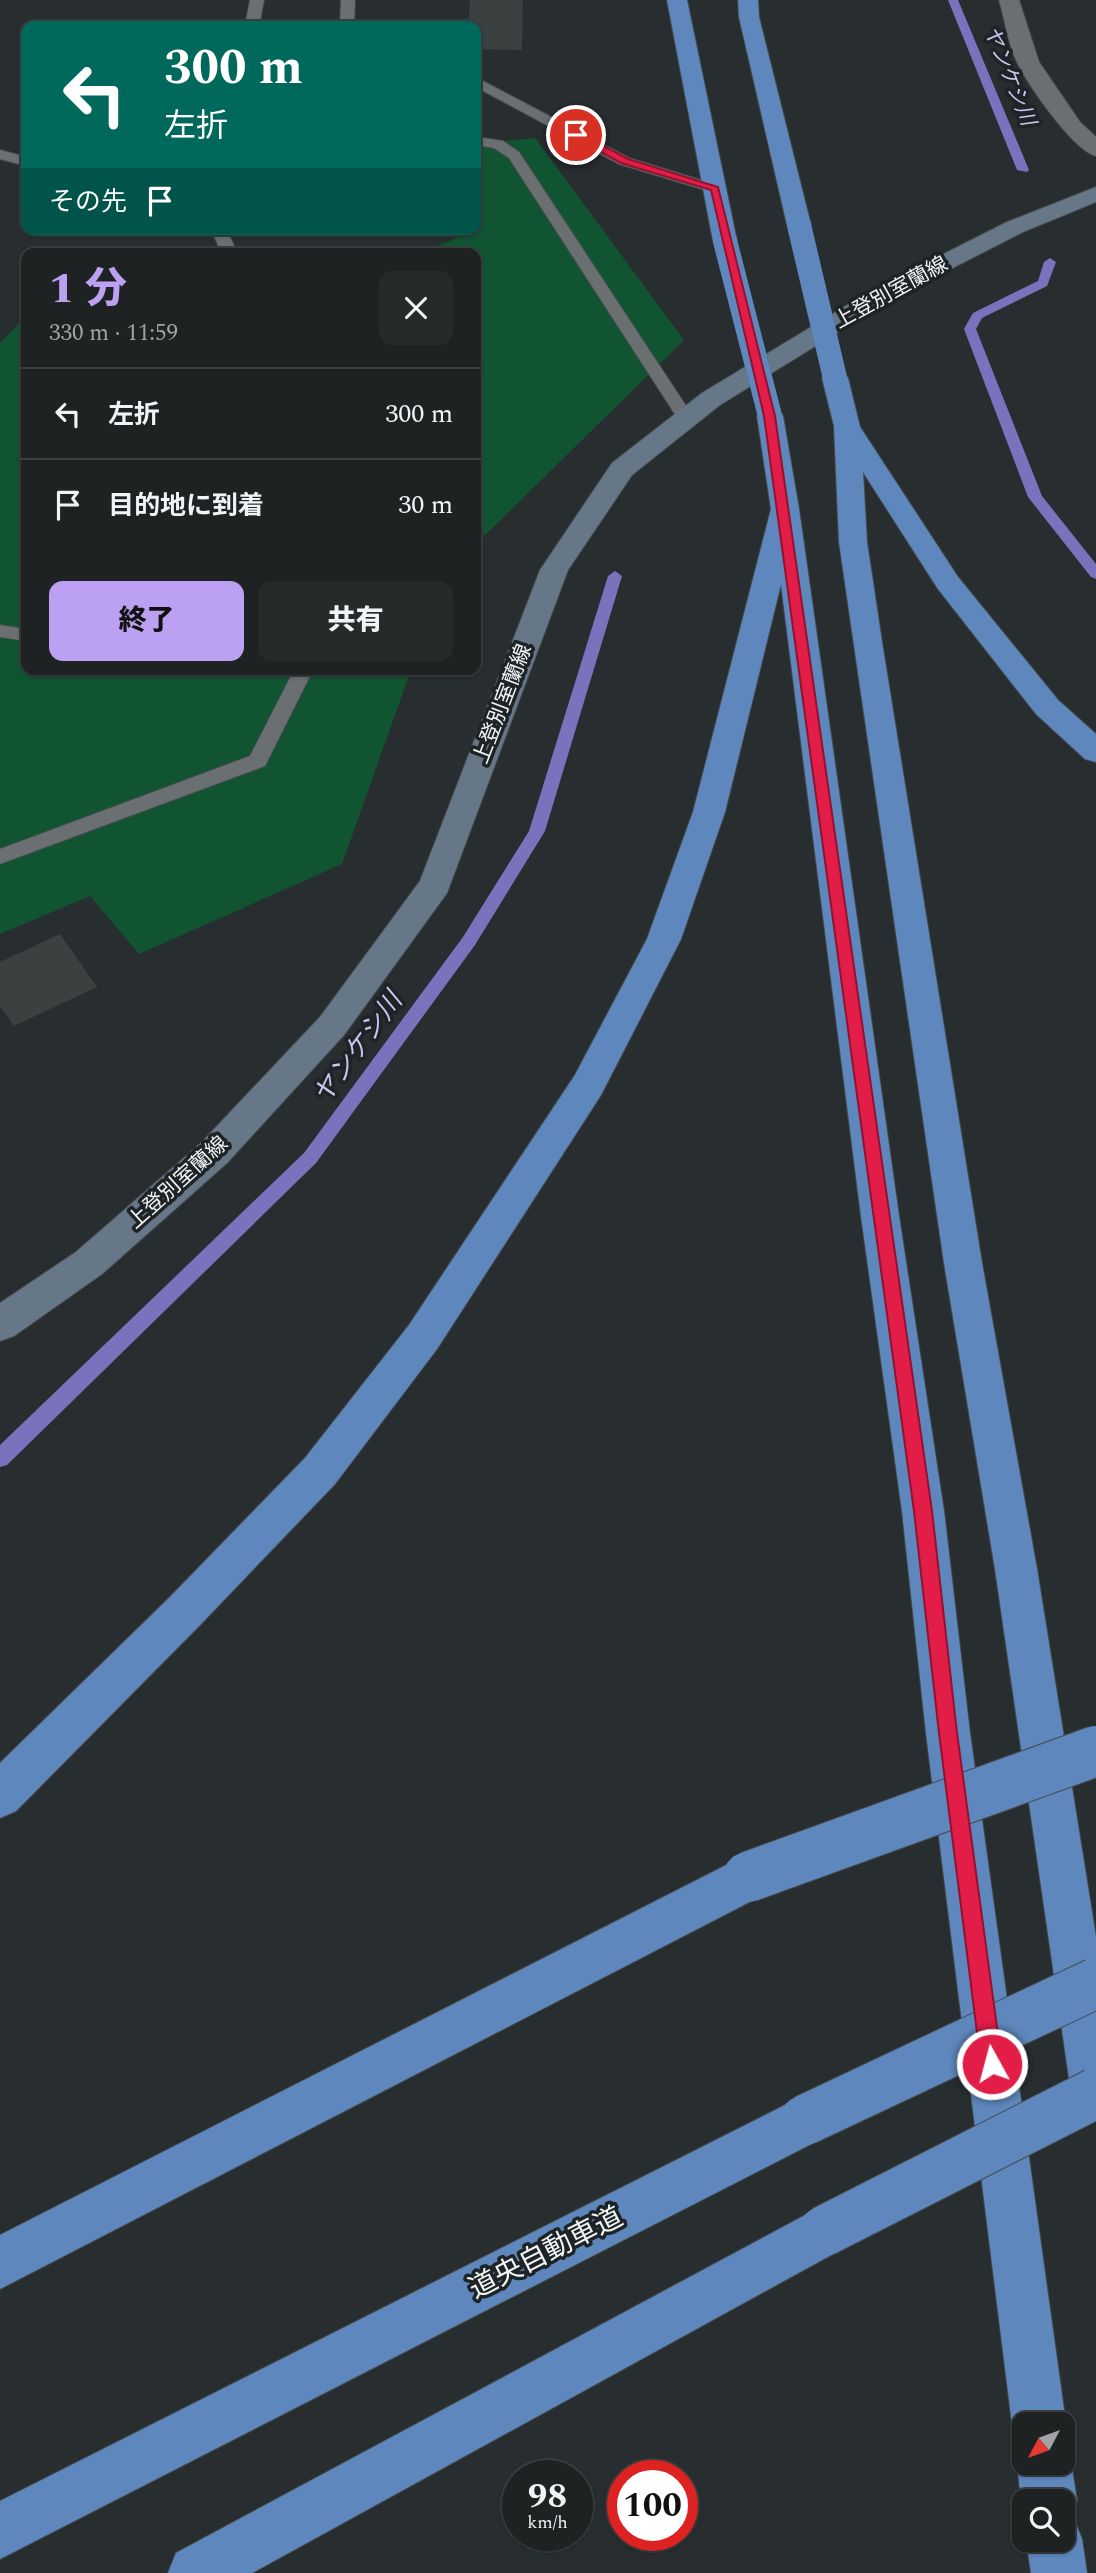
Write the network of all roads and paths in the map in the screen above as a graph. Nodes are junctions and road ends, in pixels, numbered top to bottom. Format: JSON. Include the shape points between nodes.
{"nodes":[{"id":1,"x":257,"y":0,"type":"edge"},
{"id":2,"x":348,"y":0,"type":"edge"},
{"id":3,"x":677,"y":0,"type":"edge"},
{"id":4,"x":748,"y":0,"type":"edge"},
{"id":5,"x":1009,"y":0,"type":"edge"},
{"id":6,"x":253,"y":21,"type":"edge"},
{"id":7,"x":347,"y":21,"type":"edge"},
{"id":8,"x":481,"y":84,"type":"dead end"},
{"id":9,"x":481,"y":142,"type":"edge"},
{"id":10,"x":1096,"y":149,"type":"edge"},
{"id":11,"x":0,"y":154,"type":"edge"},
{"id":12,"x":21,"y":160,"type":"edge"},
{"id":13,"x":715,"y":189,"type":"junction"},
{"id":14,"x":1096,"y":194,"type":"edge"},
{"id":15,"x":686,"y":418,"type":"junction"},
{"id":16,"x":847,"y":426,"type":"junction"},
{"id":17,"x":785,"y":509,"type":"junction"},
{"id":18,"x":0,"y":631,"type":"edge"},
{"id":19,"x":21,"y":634,"type":"edge"},
{"id":20,"x":301,"y":675,"type":"edge"},
{"id":21,"x":1096,"y":751,"type":"edge"},
{"id":22,"x":0,"y":857,"type":"edge"},
{"id":23,"x":0,"y":1324,"type":"edge"},
{"id":24,"x":1096,"y":1751,"type":"edge"},
{"id":25,"x":0,"y":1796,"type":"edge"},
{"id":26,"x":1096,"y":1983,"type":"edge"},
{"id":27,"x":1096,"y":2092,"type":"edge"},
{"id":28,"x":0,"y":2263,"type":"edge"},
{"id":29,"x":1037,"y":2412,"type":"edge"},
{"id":30,"x":0,"y":2530,"type":"edge"},
{"id":31,"x":1056,"y":2552,"type":"edge"},
{"id":32,"x":196,"y":2573,"type":"edge"},
{"id":33,"x":1059,"y":2573,"type":"edge"}],
"edges":[{"from":1,"to":6,"type":"lane"},
{"from":2,"to":7,"type":"lane"},
{"from":3,"to":13,"type":"highway"},
{"from":4,"to":16,"type":"highway","bridge":true},
{"from":5,"to":10,"type":"street","via":[[1028,62],[1072,127]]},
{"from":8,"to":13,"type":"lane","via":[[624,161]]},
{"from":9,"to":15,"type":"lane","via":[[498,144],[514,155]]},
{"from":11,"to":12,"type":"lane"},
{"from":13,"to":17,"type":"highway","bridge":true,"via":[[770,416]]},
{"from":14,"to":15,"type":"main road","name":"上登別室蘭線","via":[[1015,227],[881,295],[711,398]]},
{"from":15,"to":23,"type":"main road","name":"上登別室蘭線","via":[[622,469],[554,570],[435,885],[332,1026],[214,1153],[89,1263]]},
{"from":16,"to":21,"type":"highway","via":[[948,583],[1047,707]]},
{"from":16,"to":27,"type":"highway","via":[[853,542],[867,642]]},
{"from":17,"to":25,"type":"highway","via":[[709,811],[664,939],[588,1085],[423,1337],[320,1471]]},
{"from":17,"to":29,"type":"highway","via":[[923,1511]]},
{"from":18,"to":19,"type":"lane"},
{"from":20,"to":22,"type":"lane","via":[[257,761]]},
{"from":24,"to":28,"type":"highway","bridge":true,"via":[[748,1877]]},
{"from":26,"to":30,"type":"highway","name":"道央自動車道","bridge":true,"via":[[805,2120]]},
{"from":27,"to":32,"type":"highway","bridge":true,"via":[[824,2231]]},
{"from":31,"to":33,"type":"highway"}]}
